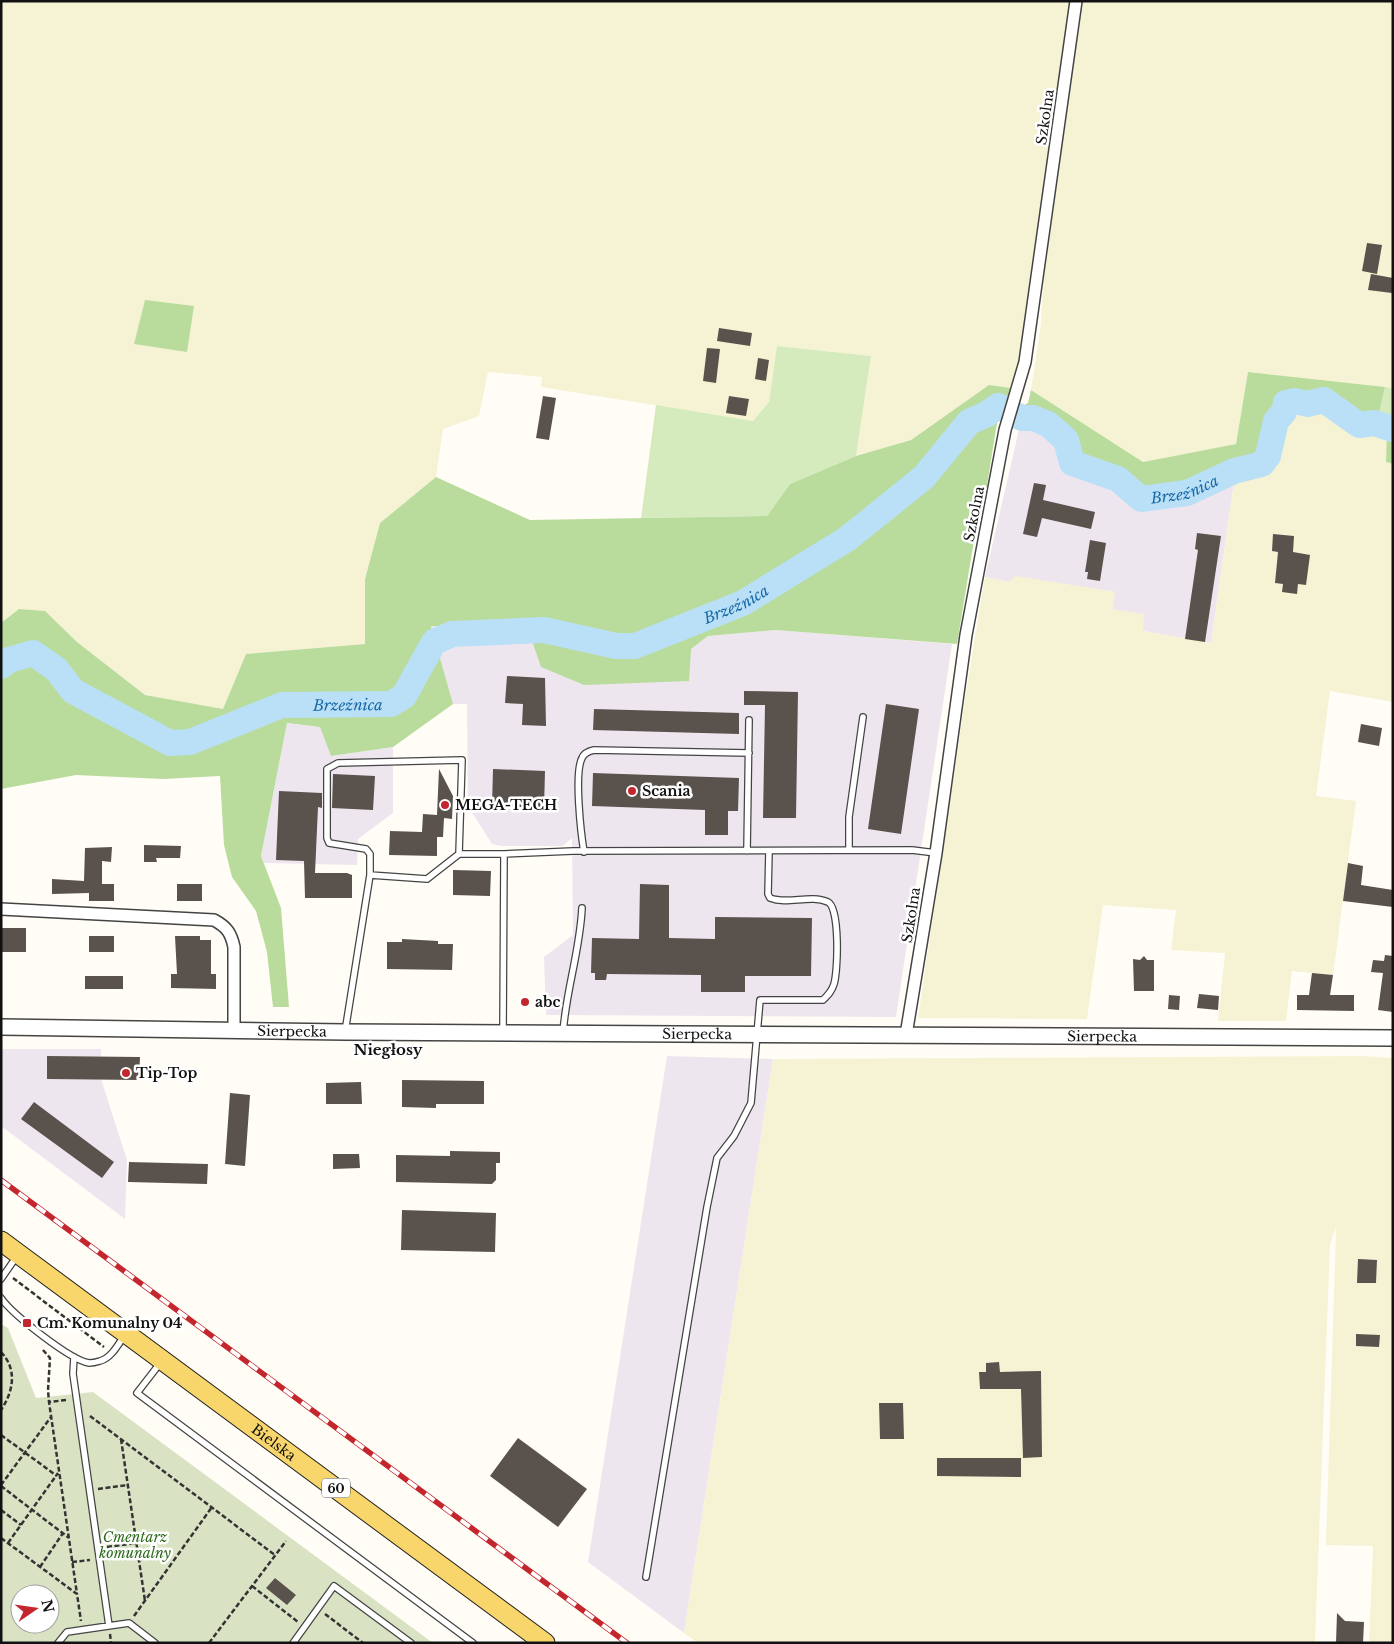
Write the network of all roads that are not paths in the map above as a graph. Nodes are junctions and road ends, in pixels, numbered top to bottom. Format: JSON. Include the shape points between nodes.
{"nodes":[{"id":1,"x":1076,"y":1,"type":"edge"},
{"id":2,"x":863,"y":717,"type":"dead end"},
{"id":3,"x":750,"y":720,"type":"dead end"},
{"id":4,"x":749,"y":752,"type":"junction"},
{"id":5,"x":849,"y":850,"type":"junction"},
{"id":6,"x":747,"y":851,"type":"junction"},
{"id":7,"x":769,"y":851,"type":"junction"},
{"id":8,"x":584,"y":852,"type":"junction"},
{"id":9,"x":936,"y":853,"type":"junction"},
{"id":10,"x":458,"y":854,"type":"junction"},
{"id":11,"x":504,"y":854,"type":"junction"},
{"id":12,"x":370,"y":875,"type":"junction"},
{"id":13,"x":582,"y":908,"type":"dead end"},
{"id":14,"x":1,"y":909,"type":"edge"},
{"id":15,"x":1,"y":1027,"type":"edge"},
{"id":16,"x":234,"y":1030,"type":"junction"},
{"id":17,"x":345,"y":1032,"type":"junction"},
{"id":18,"x":503,"y":1032,"type":"junction"},
{"id":19,"x":563,"y":1033,"type":"junction"},
{"id":20,"x":758,"y":1034,"type":"junction"},
{"id":21,"x":906,"y":1035,"type":"junction"},
{"id":22,"x":1393,"y":1038,"type":"edge"},
{"id":23,"x":1,"y":1241,"type":"edge"},
{"id":24,"x":19,"y":1254,"type":"junction"},
{"id":25,"x":1,"y":1279,"type":"edge"},
{"id":26,"x":1,"y":1298,"type":"edge"},
{"id":27,"x":127,"y":1332,"type":"junction"},
{"id":28,"x":74,"y":1357,"type":"junction"},
{"id":29,"x":162,"y":1360,"type":"junction"},
{"id":30,"x":646,"y":1577,"type":"dead end"},
{"id":31,"x":109,"y":1626,"type":"junction"},
{"id":32,"x":58,"y":1643,"type":"edge"},
{"id":33,"x":155,"y":1643,"type":"edge"},
{"id":34,"x":293,"y":1643,"type":"edge"},
{"id":35,"x":411,"y":1643,"type":"edge"},
{"id":36,"x":473,"y":1643,"type":"edge"},
{"id":37,"x":545,"y":1643,"type":"edge"}],
"edges":[{"from":1,"to":9,"type":"street","name":"Szkolna","via":[[1025,362],[1005,430],[966,635]]},
{"from":2,"to":5,"type":"lane","via":[[849,817]]},
{"from":3,"to":4,"type":"lane"},
{"from":4,"to":6,"type":"lane"},
{"from":4,"to":8,"type":"lane","via":[[588,751],[582,756],[578,770]]},
{"from":5,"to":7,"type":"lane"},
{"from":5,"to":9,"type":"lane"},
{"from":6,"to":7,"type":"lane"},
{"from":6,"to":8,"type":"lane"},
{"from":7,"to":20,"type":"lane","via":[[770,898],[829,902],[835,910],[834,984],[823,1000],[760,1000]]},
{"from":8,"to":11,"type":"lane"},
{"from":9,"to":21,"type":"street","name":"Szkolna"},
{"from":10,"to":11,"type":"lane"},
{"from":10,"to":12,"type":"lane","via":[[426,880]]},
{"from":10,"to":12,"type":"lane","via":[[462,760],[338,763],[327,770],[327,838],[335,844],[366,849],[370,854]]},
{"from":11,"to":18,"type":"lane"},
{"from":12,"to":17,"type":"lane"},
{"from":13,"to":19,"type":"lane","via":[[580,941],[565,1003]]},
{"from":14,"to":16,"type":"street","via":[[214,920],[226,926],[234,948]]},
{"from":15,"to":16,"type":"street","name":"Sierpecka"},
{"from":16,"to":17,"type":"street","name":"Sierpecka"},
{"from":17,"to":18,"type":"street","name":"Sierpecka"},
{"from":18,"to":19,"type":"street","name":"Sierpecka"},
{"from":19,"to":20,"type":"street","name":"Sierpecka"},
{"from":20,"to":21,"type":"street","name":"Sierpecka"},
{"from":20,"to":30,"type":"lane","via":[[751,1103],[715,1166]]},
{"from":21,"to":22,"type":"street","name":"Sierpecka"},
{"from":23,"to":24,"type":"main road","name":"Bielska","number":"60"},
{"from":24,"to":25,"type":"lane"},
{"from":24,"to":27,"type":"main road","name":"Bielska","number":"60"},
{"from":26,"to":28,"type":"lane","via":[[8,1308]]},
{"from":27,"to":28,"type":"lane","via":[[102,1361],[89,1363]]},
{"from":27,"to":29,"type":"main road","name":"Bielska","number":"60"},
{"from":28,"to":31,"type":"lane","via":[[73,1374]]},
{"from":29,"to":36,"type":"lane","via":[[137,1393]]},
{"from":29,"to":37,"type":"main road","name":"Bielska","number":"60"},
{"from":31,"to":32,"type":"lane","via":[[67,1632]]},
{"from":31,"to":33,"type":"lane","via":[[129,1623]]},
{"from":34,"to":35,"type":"lane","via":[[334,1586]]}]}
